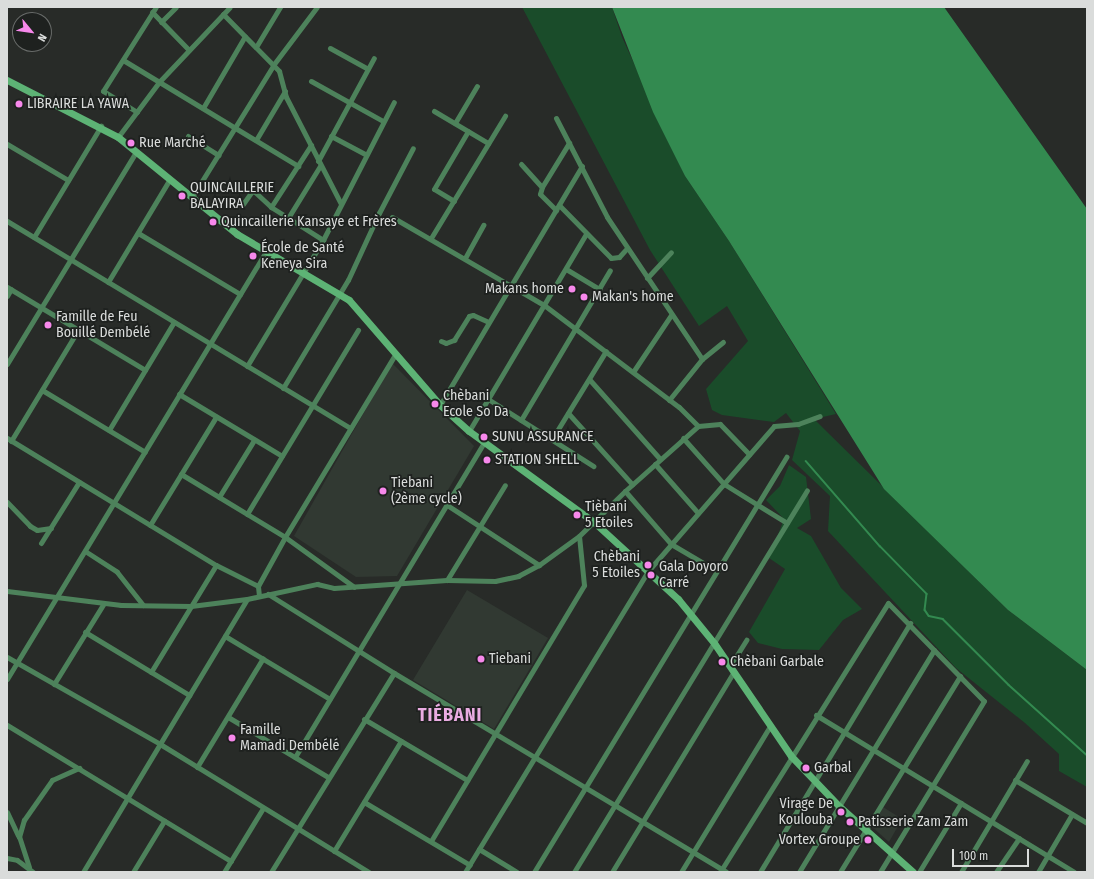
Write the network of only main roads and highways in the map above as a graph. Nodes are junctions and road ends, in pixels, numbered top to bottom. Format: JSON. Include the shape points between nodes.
{"nodes":[{"id":1,"x":7,"y":80,"type":"edge"},
{"id":2,"x":913,"y":872,"type":"edge"}],
"edges":[{"from":1,"to":2,"type":"main road","via":[[101,126],[237,234],[340,293],[357,308],[440,404],[469,431],[595,523],[692,613],[791,756],[839,806]]}]}
